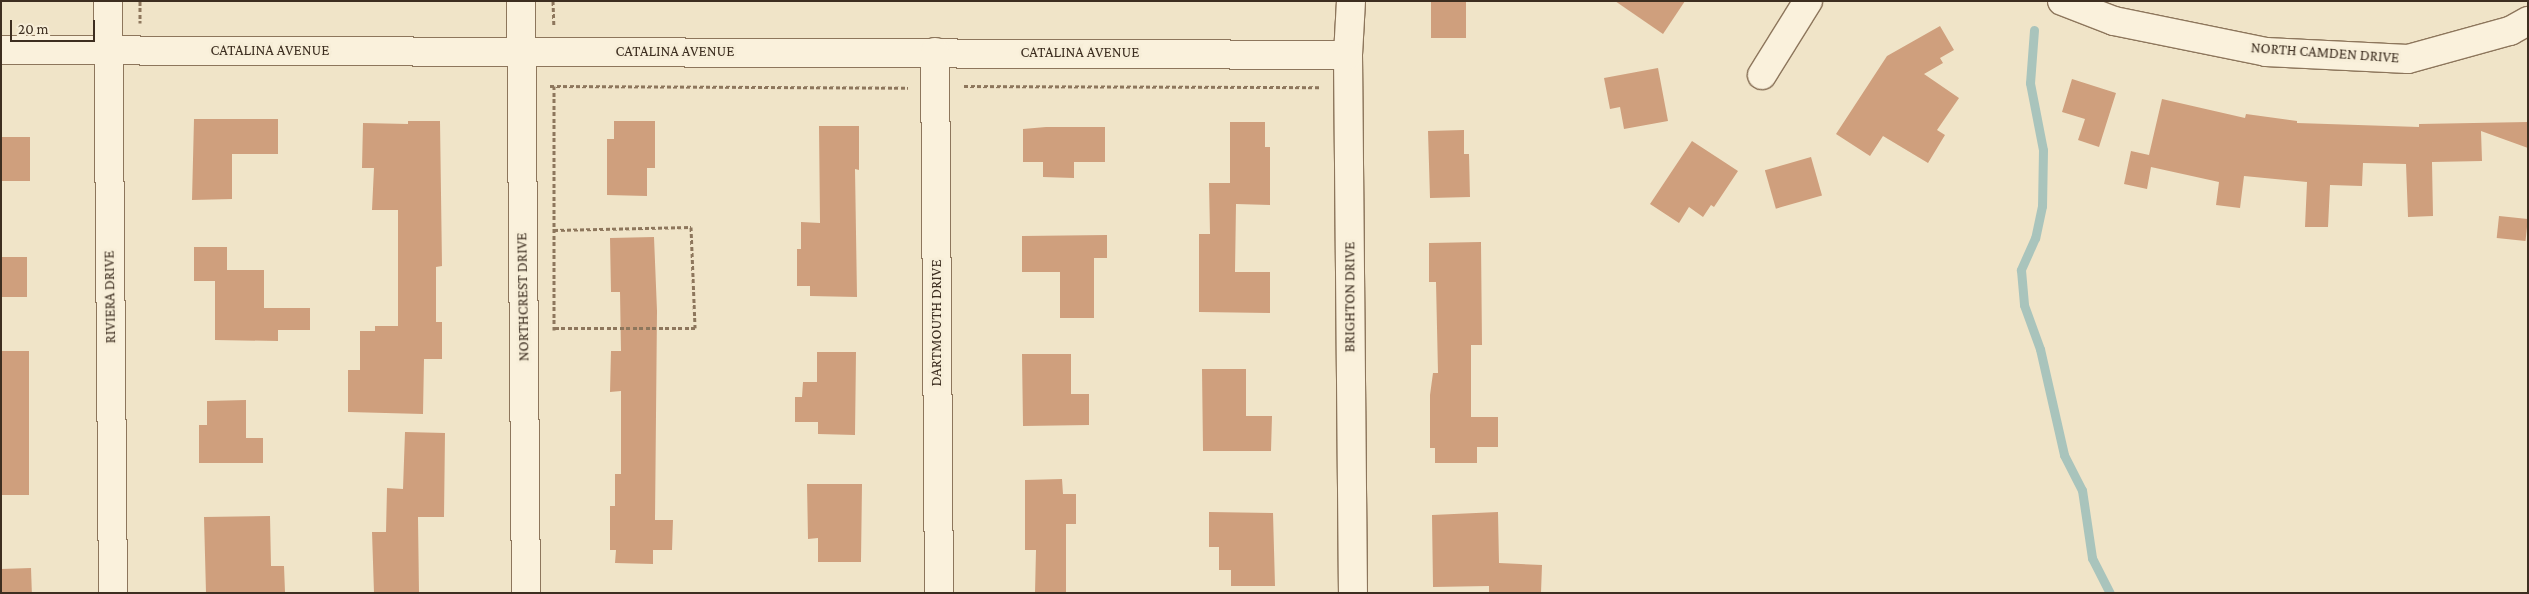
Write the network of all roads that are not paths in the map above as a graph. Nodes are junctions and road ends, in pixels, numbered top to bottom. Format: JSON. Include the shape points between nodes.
{"nodes":[{"id":1,"x":108,"y":1,"type":"edge"},
{"id":2,"x":521,"y":1,"type":"edge"},
{"id":3,"x":1351,"y":1,"type":"edge"},
{"id":4,"x":1808,"y":1,"type":"edge"},
{"id":5,"x":2062,"y":1,"type":"edge"},
{"id":6,"x":2528,"y":21,"type":"edge"},
{"id":7,"x":1,"y":50,"type":"edge"},
{"id":8,"x":108,"y":50,"type":"junction"},
{"id":9,"x":521,"y":52,"type":"junction"},
{"id":10,"x":935,"y":52,"type":"junction"},
{"id":11,"x":1348,"y":55,"type":"junction"},
{"id":12,"x":1762,"y":75,"type":"dead end"},
{"id":13,"x":113,"y":593,"type":"edge"},
{"id":14,"x":526,"y":593,"type":"edge"},
{"id":15,"x":939,"y":593,"type":"edge"},
{"id":16,"x":1353,"y":593,"type":"edge"}],
"edges":[{"from":1,"to":8,"type":"street","name":"RIVIERA DRIVE"},
{"from":2,"to":9,"type":"street","name":"NORTHCREST DRIVE"},
{"from":3,"to":11,"type":"street","name":"BRIGHTON DRIVE"},
{"from":4,"to":12,"type":"street"},
{"from":5,"to":6,"type":"street","name":"NORTH CAMDEN DRIVE","via":[[2114,21],[2266,52],[2408,59],[2510,31]]},
{"from":7,"to":8,"type":"street","name":"CATALINA AVENUE"},
{"from":8,"to":9,"type":"street","name":"CATALINA AVENUE"},
{"from":8,"to":13,"type":"street","name":"RIVIERA DRIVE"},
{"from":9,"to":10,"type":"street","name":"CATALINA AVENUE"},
{"from":9,"to":14,"type":"street","name":"NORTHCREST DRIVE"},
{"from":10,"to":11,"type":"street","name":"CATALINA AVENUE"},
{"from":10,"to":15,"type":"street","name":"DARTMOUTH DRIVE"},
{"from":11,"to":16,"type":"street","name":"BRIGHTON DRIVE"}]}
